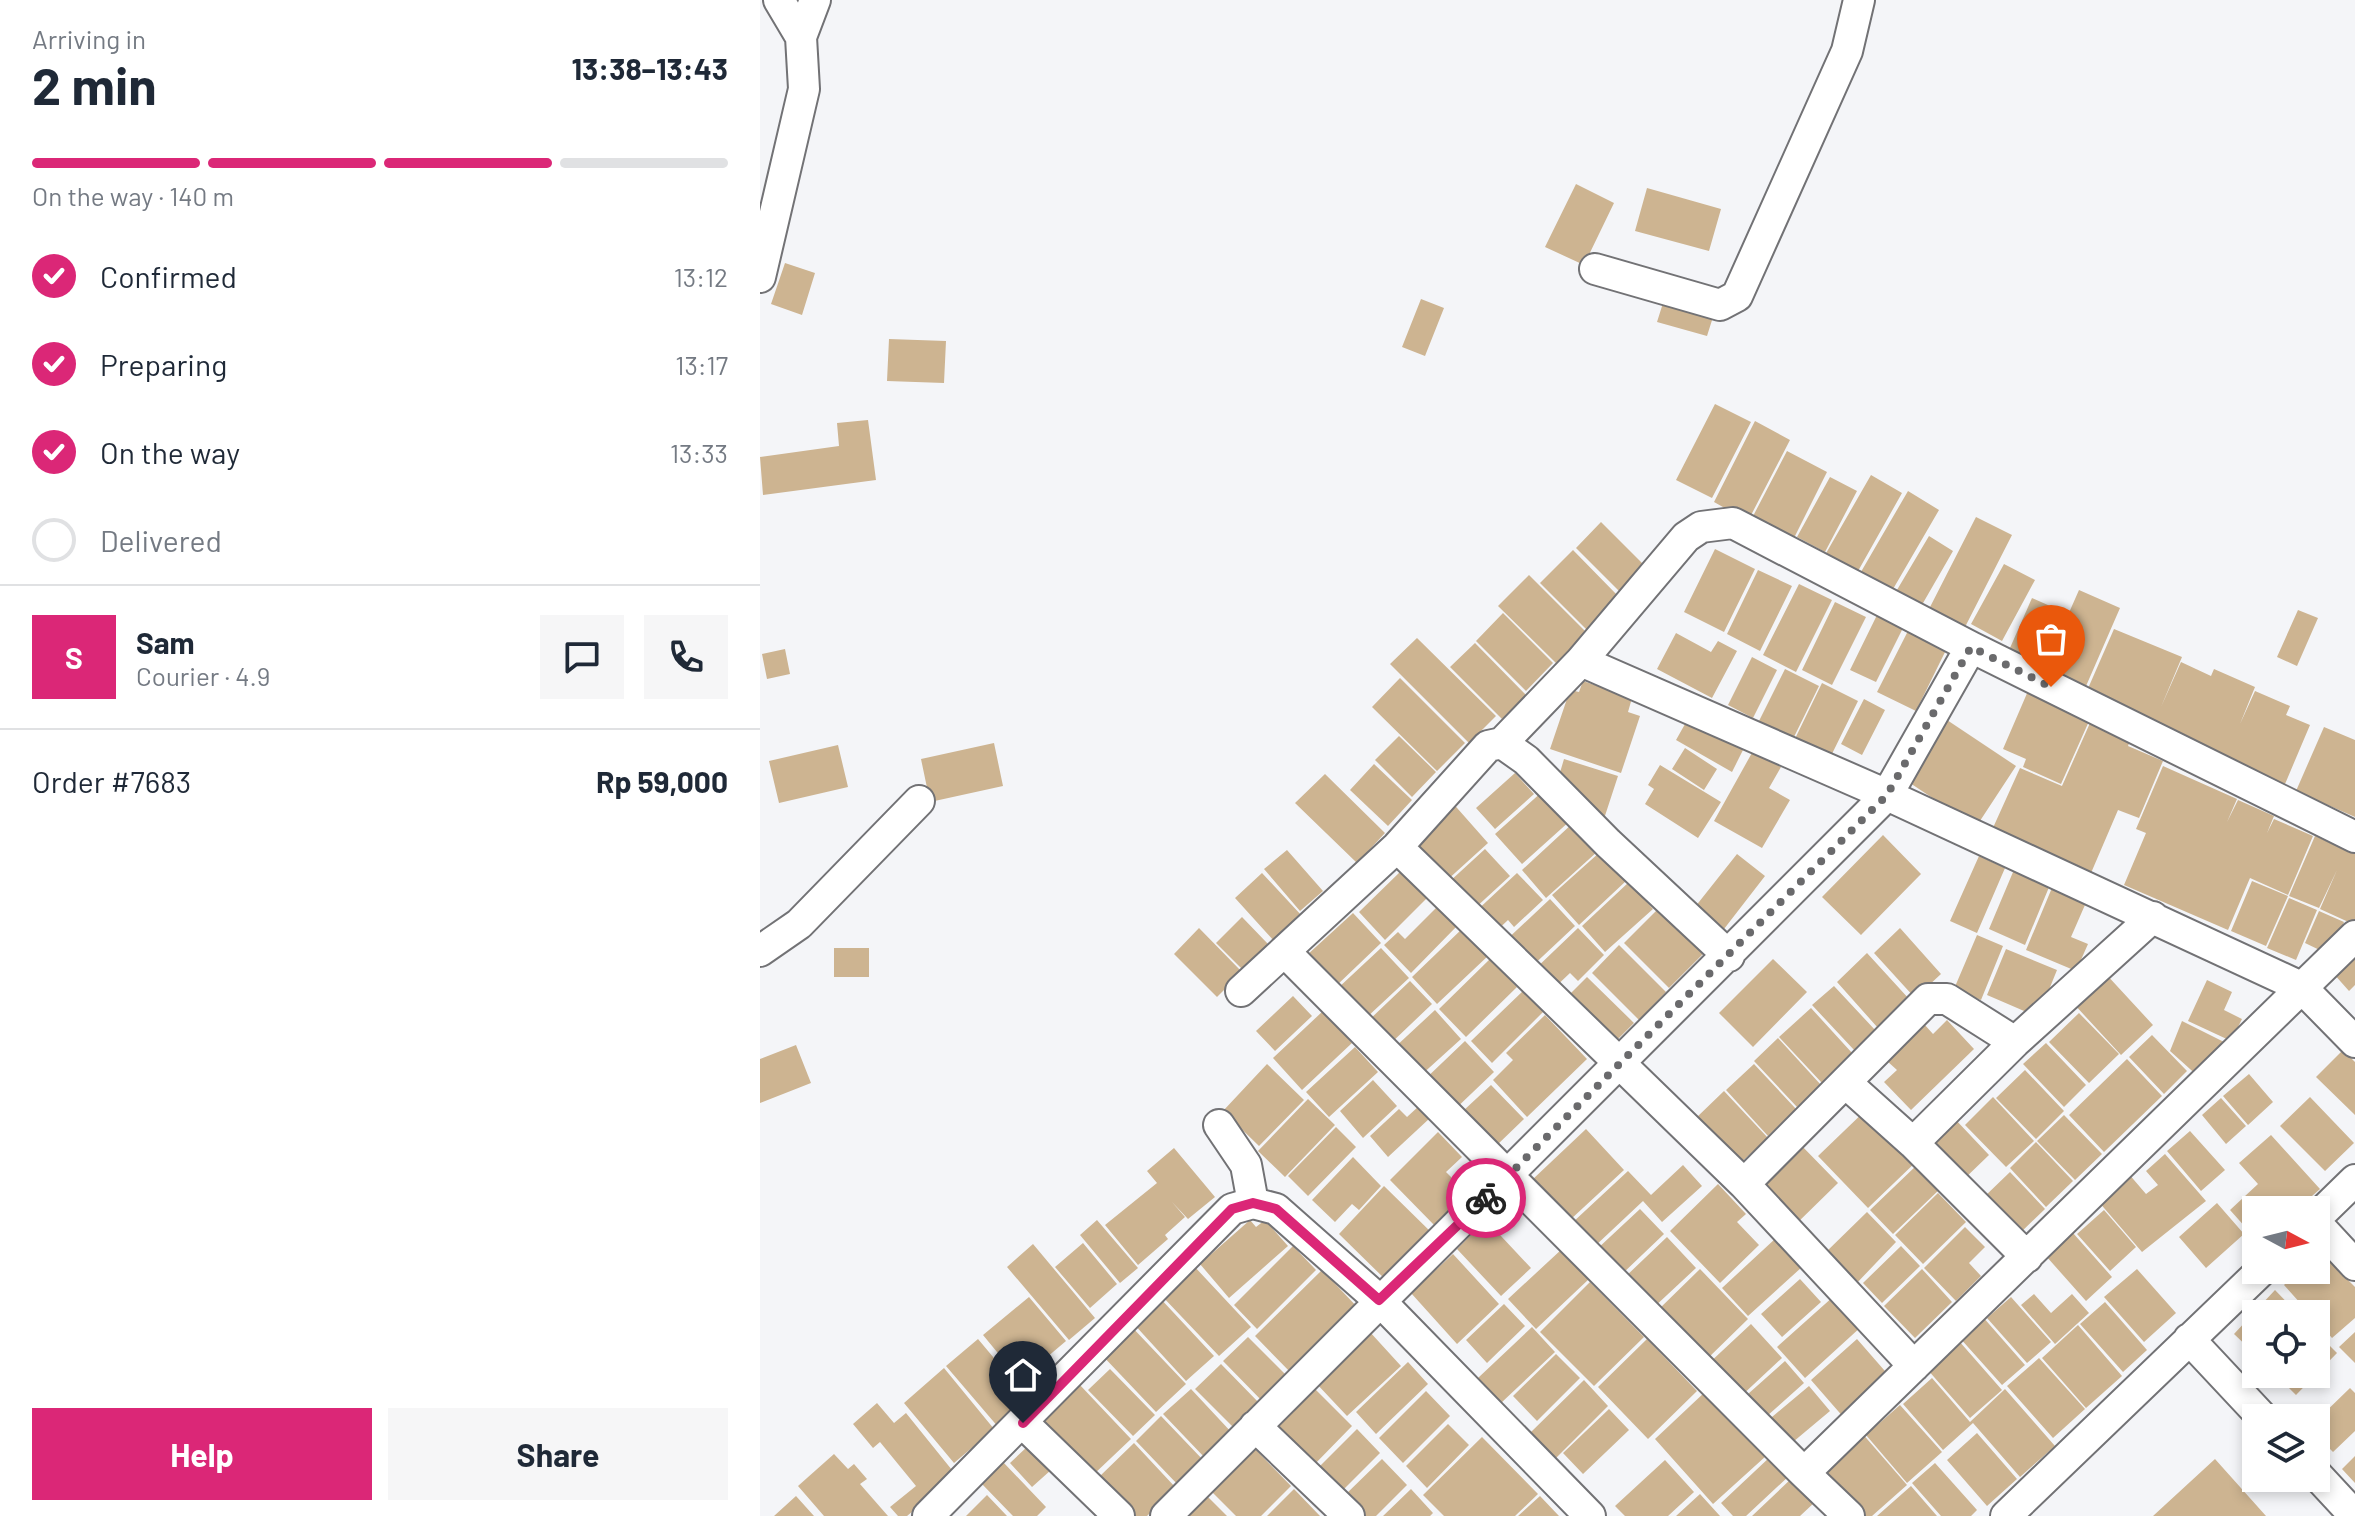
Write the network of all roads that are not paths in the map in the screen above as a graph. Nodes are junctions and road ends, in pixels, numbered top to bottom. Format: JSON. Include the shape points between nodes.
{"nodes":[{"id":1,"x":779,"y":0,"type":"edge"},
{"id":2,"x":815,"y":0,"type":"edge"},
{"id":3,"x":1859,"y":0,"type":"edge"},
{"id":4,"x":801,"y":37,"type":"junction"},
{"id":5,"x":1595,"y":269,"type":"dead end"},
{"id":6,"x":760,"y":277,"type":"edge"},
{"id":7,"x":1971,"y":647,"type":"junction"},
{"id":8,"x":1581,"y":661,"type":"junction"},
{"id":9,"x":1502,"y":743,"type":"junction"},
{"id":10,"x":1887,"y":795,"type":"junction"},
{"id":11,"x":919,"y":801,"type":"dead end"},
{"id":12,"x":2355,"y":837,"type":"edge"},
{"id":13,"x":1397,"y":847,"type":"junction"},
{"id":14,"x":2153,"y":917,"type":"junction"},
{"id":15,"x":2355,"y":936,"type":"edge"},
{"id":16,"x":760,"y":951,"type":"edge"},
{"id":17,"x":1286,"y":953,"type":"junction"},
{"id":18,"x":1729,"y":956,"type":"junction"},
{"id":19,"x":2301,"y":987,"type":"junction"},
{"id":20,"x":1241,"y":991,"type":"dead end"},
{"id":21,"x":2015,"y":1042,"type":"junction"},
{"id":22,"x":2355,"y":1042,"type":"edge"},
{"id":23,"x":1619,"y":1067,"type":"junction"},
{"id":24,"x":1846,"y":1083,"type":"junction"},
{"id":25,"x":1219,"y":1125,"type":"dead end"},
{"id":26,"x":1913,"y":1143,"type":"junction"},
{"id":27,"x":1507,"y":1178,"type":"junction"},
{"id":28,"x":2355,"y":1180,"type":"edge"},
{"id":29,"x":1744,"y":1184,"type":"junction"},
{"id":30,"x":1253,"y":1203,"type":"junction"},
{"id":31,"x":2330,"y":1206,"type":"edge"},
{"id":32,"x":2330,"y":1236,"type":"edge"},
{"id":33,"x":2027,"y":1257,"type":"junction"},
{"id":34,"x":2355,"y":1265,"type":"edge"},
{"id":35,"x":2247,"y":1284,"type":"edge"},
{"id":36,"x":1379,"y":1300,"type":"junction"},
{"id":37,"x":2189,"y":1339,"type":"junction"},
{"id":38,"x":1914,"y":1366,"type":"junction"},
{"id":39,"x":2250,"y":1404,"type":"edge"},
{"id":40,"x":1023,"y":1423,"type":"junction"},
{"id":41,"x":1255,"y":1426,"type":"junction"},
{"id":42,"x":1804,"y":1473,"type":"junction"},
{"id":43,"x":2330,"y":1489,"type":"edge"},
{"id":44,"x":928,"y":1516,"type":"edge"},
{"id":45,"x":1119,"y":1516,"type":"edge"},
{"id":46,"x":1166,"y":1516,"type":"edge"},
{"id":47,"x":1349,"y":1516,"type":"edge"},
{"id":48,"x":1590,"y":1516,"type":"edge"},
{"id":49,"x":1849,"y":1516,"type":"edge"},
{"id":50,"x":2006,"y":1516,"type":"edge"},
{"id":51,"x":2355,"y":1516,"type":"edge"}],
"edges":[{"from":1,"to":4,"type":"street"},
{"from":2,"to":4,"type":"street"},
{"from":3,"to":5,"type":"street","via":[[1847,51],[1737,296],[1720,305]]},
{"from":4,"to":6,"type":"street","via":[[804,89]]},
{"from":7,"to":8,"type":"street","via":[[1733,523],[1716,523],[1686,537]]},
{"from":7,"to":10,"type":"street"},
{"from":7,"to":12,"type":"street"},
{"from":8,"to":9,"type":"street"},
{"from":8,"to":10,"type":"street"},
{"from":9,"to":13,"type":"street","via":[[1488,746]]},
{"from":9,"to":18,"type":"street","via":[[1526,760]]},
{"from":10,"to":14,"type":"street"},
{"from":10,"to":18,"type":"street"},
{"from":11,"to":16,"type":"street","via":[[799,924]]},
{"from":13,"to":17,"type":"street"},
{"from":13,"to":23,"type":"street"},
{"from":14,"to":19,"type":"street"},
{"from":14,"to":21,"type":"street"},
{"from":15,"to":19,"type":"street"},
{"from":17,"to":20,"type":"street"},
{"from":17,"to":27,"type":"street"},
{"from":18,"to":23,"type":"street"},
{"from":19,"to":22,"type":"street"},
{"from":19,"to":33,"type":"street"},
{"from":21,"to":24,"type":"street","via":[[1938,997],[1928,999]]},
{"from":21,"to":26,"type":"street"},
{"from":23,"to":27,"type":"street"},
{"from":23,"to":29,"type":"street"},
{"from":24,"to":26,"type":"street"},
{"from":24,"to":29,"type":"street"},
{"from":25,"to":30,"type":"street","via":[[1246,1165]]},
{"from":26,"to":33,"type":"street"},
{"from":27,"to":36,"type":"street"},
{"from":27,"to":42,"type":"street"},
{"from":28,"to":31,"type":"street"},
{"from":29,"to":38,"type":"street"},
{"from":30,"to":36,"type":"street","via":[[1276,1209]]},
{"from":30,"to":40,"type":"street","via":[[1232,1209]]},
{"from":32,"to":34,"type":"street"},
{"from":33,"to":38,"type":"street"},
{"from":35,"to":37,"type":"street"},
{"from":36,"to":41,"type":"street"},
{"from":36,"to":48,"type":"street"},
{"from":37,"to":39,"type":"street"},
{"from":37,"to":50,"type":"street"},
{"from":38,"to":42,"type":"street"},
{"from":40,"to":44,"type":"street"},
{"from":40,"to":45,"type":"street"},
{"from":41,"to":46,"type":"street"},
{"from":41,"to":47,"type":"street"},
{"from":42,"to":49,"type":"street"},
{"from":43,"to":51,"type":"street"}]}
